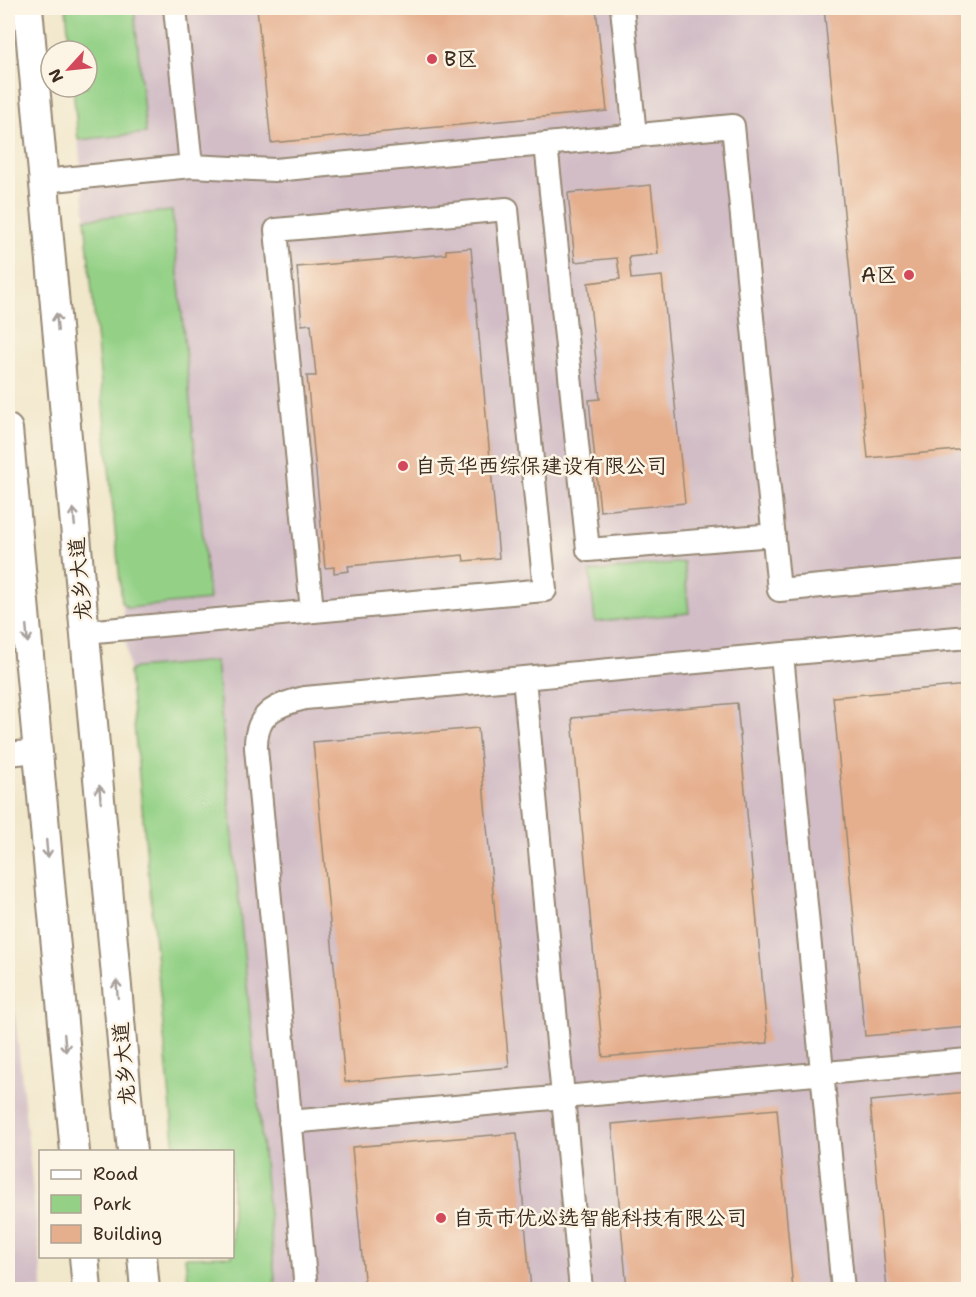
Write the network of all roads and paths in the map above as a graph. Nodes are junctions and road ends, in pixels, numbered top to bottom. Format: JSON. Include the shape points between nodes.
{"nodes":[{"id":1,"x":28,"y":8,"type":"edge"},
{"id":2,"x":175,"y":8,"type":"edge"},
{"id":3,"x":622,"y":8,"type":"edge"},
{"id":4,"x":635,"y":135,"type":"junction"},
{"id":5,"x":546,"y":144,"type":"junction"},
{"id":6,"x":191,"y":166,"type":"junction"},
{"id":7,"x":44,"y":181,"type":"junction"},
{"id":8,"x":8,"y":429,"type":"edge"},
{"id":9,"x":774,"y":535,"type":"junction"},
{"id":10,"x":969,"y":572,"type":"edge"},
{"id":11,"x":312,"y":611,"type":"junction"},
{"id":12,"x":85,"y":632,"type":"junction"},
{"id":13,"x":969,"y":638,"type":"edge"},
{"id":14,"x":782,"y":655,"type":"junction"},
{"id":15,"x":524,"y":678,"type":"junction"},
{"id":16,"x":38,"y":751,"type":"junction"},
{"id":17,"x":8,"y":754,"type":"edge"},
{"id":18,"x":969,"y":1060,"type":"edge"},
{"id":19,"x":822,"y":1074,"type":"junction"},
{"id":20,"x":563,"y":1097,"type":"junction"},
{"id":21,"x":290,"y":1122,"type":"junction"},
{"id":22,"x":75,"y":1150,"type":"edge"},
{"id":23,"x":132,"y":1150,"type":"edge"},
{"id":24,"x":84,"y":1258,"type":"edge"},
{"id":25,"x":142,"y":1258,"type":"edge"},
{"id":26,"x":87,"y":1290,"type":"edge"},
{"id":27,"x":145,"y":1290,"type":"edge"},
{"id":28,"x":306,"y":1290,"type":"edge"},
{"id":29,"x":581,"y":1290,"type":"edge"},
{"id":30,"x":843,"y":1290,"type":"edge"}],
"edges":[{"from":1,"to":7,"type":"main road","name":"龙乡大道"},
{"from":2,"to":6,"type":"lane"},
{"from":3,"to":4,"type":"lane"},
{"from":4,"to":5,"type":"lane"},
{"from":4,"to":9,"type":"lane","via":[[733,126]]},
{"from":5,"to":6,"type":"lane","via":[[275,170]]},
{"from":5,"to":9,"type":"lane","via":[[588,550]]},
{"from":6,"to":7,"type":"lane"},
{"from":12,"to":7,"type":"main road","name":"龙乡大道","one_way":true},
{"from":8,"to":16,"type":"main road","one_way":true},
{"from":9,"to":10,"type":"lane","via":[[779,590]]},
{"from":11,"to":11,"type":"lane","via":[[276,230],[507,209],[545,590]]},
{"from":11,"to":12,"type":"lane"},
{"from":23,"to":12,"type":"main road","name":"龙乡大道","one_way":true},
{"from":13,"to":14,"type":"lane"},
{"from":14,"to":15,"type":"lane"},
{"from":14,"to":19,"type":"lane"},
{"from":15,"to":20,"type":"lane"},
{"from":15,"to":21,"type":"lane","via":[[305,698],[271,710],[262,721],[256,734],[256,748]]},
{"from":16,"to":17,"type":"lane"},
{"from":16,"to":22,"type":"main road","one_way":true},
{"from":18,"to":19,"type":"lane"},
{"from":19,"to":20,"type":"lane"},
{"from":19,"to":30,"type":"lane"},
{"from":20,"to":21,"type":"lane"},
{"from":20,"to":29,"type":"lane"},
{"from":21,"to":28,"type":"lane"},
{"from":24,"to":26,"type":"main road"},
{"from":25,"to":27,"type":"main road"}]}
